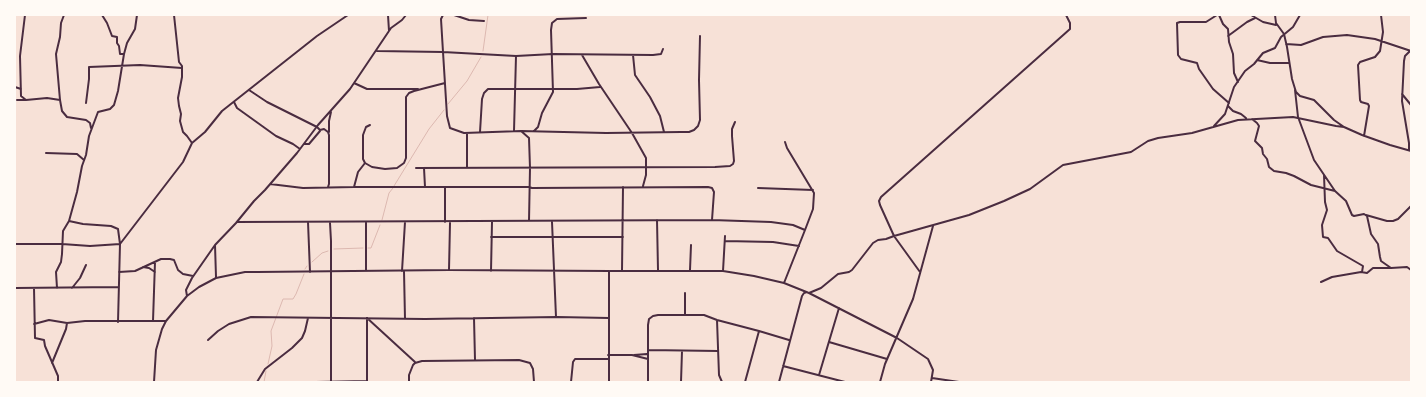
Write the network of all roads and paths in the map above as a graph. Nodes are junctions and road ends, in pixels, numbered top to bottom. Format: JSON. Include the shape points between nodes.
{"nodes":[{"id":1,"x":25,"y":15,"type":"edge"},
{"id":2,"x":64,"y":15,"type":"edge"},
{"id":3,"x":102,"y":15,"type":"edge"},
{"id":4,"x":136,"y":15,"type":"edge"},
{"id":5,"x":174,"y":15,"type":"edge"},
{"id":6,"x":348,"y":15,"type":"edge"},
{"id":7,"x":388,"y":15,"type":"edge"},
{"id":8,"x":406,"y":15,"type":"edge"},
{"id":9,"x":443,"y":15,"type":"edge"},
{"id":10,"x":454,"y":15,"type":"edge"},
{"id":11,"x":1066,"y":15,"type":"edge"},
{"id":12,"x":1218,"y":15,"type":"edge"},
{"id":13,"x":1251,"y":15,"type":"edge"},
{"id":14,"x":1275,"y":15,"type":"edge"},
{"id":15,"x":1300,"y":15,"type":"edge"},
{"id":16,"x":1382,"y":15,"type":"edge"},
{"id":17,"x":586,"y":18,"type":"dead end"},
{"id":18,"x":1255,"y":18,"type":"junction"},
{"id":19,"x":484,"y":21,"type":"dead end"},
{"id":20,"x":1277,"y":25,"type":"junction"},
{"id":21,"x":389,"y":31,"type":"junction"},
{"id":22,"x":1284,"y":35,"type":"junction"},
{"id":23,"x":700,"y":36,"type":"dead end"},
{"id":24,"x":1228,"y":36,"type":"junction"},
{"id":25,"x":1382,"y":42,"type":"junction"},
{"id":26,"x":1286,"y":44,"type":"junction"},
{"id":27,"x":663,"y":49,"type":"dead end"},
{"id":28,"x":377,"y":51,"type":"junction"},
{"id":29,"x":1410,"y":51,"type":"edge"},
{"id":30,"x":443,"y":52,"type":"junction"},
{"id":31,"x":124,"y":54,"type":"junction"},
{"id":32,"x":553,"y":54,"type":"junction"},
{"id":33,"x":15,"y":55,"type":"edge"},
{"id":34,"x":582,"y":55,"type":"junction"},
{"id":35,"x":633,"y":55,"type":"junction"},
{"id":36,"x":20,"y":56,"type":"junction"},
{"id":37,"x":516,"y":56,"type":"junction"},
{"id":38,"x":1257,"y":60,"type":"junction"},
{"id":39,"x":1289,"y":63,"type":"junction"},
{"id":40,"x":122,"y":66,"type":"junction"},
{"id":41,"x":182,"y":68,"type":"junction"},
{"id":42,"x":1238,"y":82,"type":"junction"},
{"id":43,"x":354,"y":83,"type":"junction"},
{"id":44,"x":445,"y":84,"type":"junction"},
{"id":45,"x":15,"y":87,"type":"edge"},
{"id":46,"x":600,"y":87,"type":"junction"},
{"id":47,"x":553,"y":88,"type":"junction"},
{"id":48,"x":21,"y":89,"type":"junction"},
{"id":49,"x":515,"y":89,"type":"junction"},
{"id":50,"x":249,"y":90,"type":"junction"},
{"id":51,"x":420,"y":90,"type":"junction"},
{"id":52,"x":1295,"y":90,"type":"junction"},
{"id":53,"x":1402,"y":94,"type":"junction"},
{"id":54,"x":21,"y":96,"type":"junction"},
{"id":55,"x":16,"y":100,"type":"edge"},
{"id":56,"x":26,"y":100,"type":"junction"},
{"id":57,"x":60,"y":100,"type":"junction"},
{"id":58,"x":234,"y":102,"type":"junction"},
{"id":59,"x":86,"y":103,"type":"dead end"},
{"id":60,"x":1229,"y":104,"type":"junction"},
{"id":61,"x":1411,"y":105,"type":"edge"},
{"id":62,"x":331,"y":110,"type":"junction"},
{"id":63,"x":1298,"y":117,"type":"junction"},
{"id":64,"x":1247,"y":119,"type":"junction"},
{"id":65,"x":1251,"y":119,"type":"junction"},
{"id":66,"x":735,"y":122,"type":"dead end"},
{"id":67,"x":370,"y":125,"type":"dead end"},
{"id":68,"x":317,"y":127,"type":"junction"},
{"id":69,"x":1214,"y":127,"type":"junction"},
{"id":70,"x":1344,"y":127,"type":"junction"},
{"id":71,"x":92,"y":130,"type":"junction"},
{"id":72,"x":320,"y":130,"type":"junction"},
{"id":73,"x":521,"y":131,"type":"junction"},
{"id":74,"x":467,"y":132,"type":"junction"},
{"id":75,"x":480,"y":132,"type":"junction"},
{"id":76,"x":514,"y":132,"type":"junction"},
{"id":77,"x":534,"y":132,"type":"junction"},
{"id":78,"x":664,"y":132,"type":"junction"},
{"id":79,"x":632,"y":133,"type":"junction"},
{"id":80,"x":329,"y":135,"type":"junction"},
{"id":81,"x":1364,"y":136,"type":"junction"},
{"id":82,"x":786,"y":142,"type":"dead end"},
{"id":83,"x":192,"y":143,"type":"junction"},
{"id":84,"x":304,"y":144,"type":"junction"},
{"id":85,"x":300,"y":149,"type":"junction"},
{"id":86,"x":1410,"y":151,"type":"edge"},
{"id":87,"x":46,"y":153,"type":"dead end"},
{"id":88,"x":84,"y":160,"type":"junction"},
{"id":89,"x":365,"y":163,"type":"junction"},
{"id":90,"x":416,"y":168,"type":"dead end"},
{"id":91,"x":424,"y":168,"type":"junction"},
{"id":92,"x":466,"y":168,"type":"junction"},
{"id":93,"x":530,"y":168,"type":"junction"},
{"id":94,"x":647,"y":168,"type":"junction"},
{"id":95,"x":1324,"y":174,"type":"junction"},
{"id":96,"x":270,"y":184,"type":"junction"},
{"id":97,"x":354,"y":186,"type":"junction"},
{"id":98,"x":328,"y":187,"type":"junction"},
{"id":99,"x":426,"y":187,"type":"junction"},
{"id":100,"x":445,"y":187,"type":"junction"},
{"id":101,"x":529,"y":187,"type":"junction"},
{"id":102,"x":623,"y":187,"type":"junction"},
{"id":103,"x":643,"y":187,"type":"junction"},
{"id":104,"x":758,"y":188,"type":"dead end"},
{"id":105,"x":1324,"y":188,"type":"junction"},
{"id":106,"x":813,"y":190,"type":"junction"},
{"id":107,"x":1335,"y":191,"type":"junction"},
{"id":108,"x":1411,"y":206,"type":"edge"},
{"id":109,"x":1366,"y":215,"type":"junction"},
{"id":110,"x":623,"y":220,"type":"junction"},
{"id":111,"x":657,"y":220,"type":"junction"},
{"id":112,"x":712,"y":220,"type":"junction"},
{"id":113,"x":68,"y":221,"type":"junction"},
{"id":114,"x":529,"y":221,"type":"junction"},
{"id":115,"x":552,"y":221,"type":"junction"},
{"id":116,"x":237,"y":222,"type":"junction"},
{"id":117,"x":308,"y":222,"type":"junction"},
{"id":118,"x":330,"y":222,"type":"junction"},
{"id":119,"x":366,"y":222,"type":"junction"},
{"id":120,"x":405,"y":222,"type":"junction"},
{"id":121,"x":445,"y":222,"type":"junction"},
{"id":122,"x":450,"y":222,"type":"junction"},
{"id":123,"x":492,"y":222,"type":"junction"},
{"id":124,"x":933,"y":225,"type":"junction"},
{"id":125,"x":806,"y":230,"type":"junction"},
{"id":126,"x":725,"y":236,"type":"dead end"},
{"id":127,"x":894,"y":236,"type":"junction"},
{"id":128,"x":491,"y":237,"type":"junction"},
{"id":129,"x":553,"y":237,"type":"junction"},
{"id":130,"x":622,"y":237,"type":"junction"},
{"id":131,"x":725,"y":240,"type":"junction"},
{"id":132,"x":15,"y":244,"type":"edge"},
{"id":133,"x":62,"y":244,"type":"junction"},
{"id":134,"x":120,"y":244,"type":"junction"},
{"id":135,"x":215,"y":245,"type":"junction"},
{"id":136,"x":691,"y":245,"type":"dead end"},
{"id":137,"x":799,"y":246,"type":"junction"},
{"id":138,"x":155,"y":262,"type":"junction"},
{"id":139,"x":86,"y":265,"type":"dead end"},
{"id":140,"x":143,"y":267,"type":"junction"},
{"id":141,"x":1390,"y":268,"type":"junction"},
{"id":142,"x":449,"y":270,"type":"junction"},
{"id":143,"x":555,"y":270,"type":"junction"},
{"id":144,"x":690,"y":270,"type":"junction"},
{"id":145,"x":1411,"y":270,"type":"edge"},
{"id":146,"x":331,"y":271,"type":"junction"},
{"id":147,"x":366,"y":271,"type":"junction"},
{"id":148,"x":403,"y":271,"type":"junction"},
{"id":149,"x":491,"y":271,"type":"junction"},
{"id":150,"x":609,"y":271,"type":"junction"},
{"id":151,"x":622,"y":271,"type":"junction"},
{"id":152,"x":658,"y":271,"type":"junction"},
{"id":153,"x":723,"y":271,"type":"junction"},
{"id":154,"x":119,"y":272,"type":"junction"},
{"id":155,"x":155,"y":272,"type":"junction"},
{"id":156,"x":310,"y":272,"type":"junction"},
{"id":157,"x":920,"y":272,"type":"junction"},
{"id":158,"x":1362,"y":272,"type":"junction"},
{"id":159,"x":193,"y":276,"type":"junction"},
{"id":160,"x":216,"y":278,"type":"junction"},
{"id":161,"x":1321,"y":282,"type":"dead end"},
{"id":162,"x":784,"y":283,"type":"junction"},
{"id":163,"x":118,"y":287,"type":"junction"},
{"id":164,"x":15,"y":288,"type":"edge"},
{"id":165,"x":34,"y":288,"type":"junction"},
{"id":166,"x":58,"y":288,"type":"junction"},
{"id":167,"x":72,"y":288,"type":"junction"},
{"id":168,"x":685,"y":292,"type":"dead end"},
{"id":169,"x":808,"y":293,"type":"junction"},
{"id":170,"x":186,"y":296,"type":"junction"},
{"id":171,"x":839,"y":308,"type":"junction"},
{"id":172,"x":685,"y":315,"type":"junction"},
{"id":173,"x":556,"y":317,"type":"junction"},
{"id":174,"x":308,"y":318,"type":"junction"},
{"id":175,"x":330,"y":318,"type":"junction"},
{"id":176,"x":367,"y":318,"type":"junction"},
{"id":177,"x":405,"y":318,"type":"junction"},
{"id":178,"x":474,"y":318,"type":"junction"},
{"id":179,"x":609,"y":318,"type":"junction"},
{"id":180,"x":717,"y":320,"type":"junction"},
{"id":181,"x":153,"y":321,"type":"junction"},
{"id":182,"x":166,"y":321,"type":"junction"},
{"id":183,"x":118,"y":322,"type":"junction"},
{"id":184,"x":67,"y":323,"type":"junction"},
{"id":185,"x":34,"y":324,"type":"junction"},
{"id":186,"x":759,"y":331,"type":"junction"},
{"id":187,"x":897,"y":338,"type":"junction"},
{"id":188,"x":208,"y":340,"type":"dead end"},
{"id":189,"x":790,"y":340,"type":"junction"},
{"id":190,"x":829,"y":342,"type":"junction"},
{"id":191,"x":648,"y":350,"type":"junction"},
{"id":192,"x":682,"y":351,"type":"junction"},
{"id":193,"x":718,"y":352,"type":"junction"},
{"id":194,"x":648,"y":354,"type":"junction"},
{"id":195,"x":608,"y":355,"type":"junction"},
{"id":196,"x":632,"y":355,"type":"junction"},
{"id":197,"x":608,"y":359,"type":"junction"},
{"id":198,"x":648,"y":359,"type":"junction"},
{"id":199,"x":887,"y":359,"type":"junction"},
{"id":200,"x":475,"y":360,"type":"junction"},
{"id":201,"x":52,"y":363,"type":"junction"},
{"id":202,"x":416,"y":363,"type":"junction"},
{"id":203,"x":783,"y":366,"type":"junction"},
{"id":204,"x":819,"y":376,"type":"junction"},
{"id":205,"x":932,"y":378,"type":"junction"},
{"id":206,"x":331,"y":381,"type":"edge"},
{"id":207,"x":367,"y":381,"type":"edge"},
{"id":208,"x":835,"y":381,"type":"edge"},
{"id":209,"x":58,"y":382,"type":"edge"},
{"id":210,"x":154,"y":382,"type":"edge"},
{"id":211,"x":257,"y":382,"type":"edge"},
{"id":212,"x":316,"y":382,"type":"edge"},
{"id":213,"x":409,"y":382,"type":"edge"},
{"id":214,"x":534,"y":382,"type":"edge"},
{"id":215,"x":572,"y":382,"type":"edge"},
{"id":216,"x":609,"y":382,"type":"edge"},
{"id":217,"x":648,"y":382,"type":"edge"},
{"id":218,"x":681,"y":382,"type":"edge"},
{"id":219,"x":722,"y":382,"type":"edge"},
{"id":220,"x":745,"y":382,"type":"edge"},
{"id":221,"x":779,"y":382,"type":"edge"},
{"id":222,"x":845,"y":382,"type":"edge"},
{"id":223,"x":880,"y":382,"type":"edge"},
{"id":224,"x":931,"y":382,"type":"edge"},
{"id":225,"x":959,"y":382,"type":"edge"}],
"edges":[{"from":1,"to":36,"type":"street"},
{"from":2,"to":57,"type":"street","via":[[56,54]]},
{"from":3,"to":31,"type":"street","via":[[112,36],[117,37],[120,54]]},
{"from":4,"to":31,"type":"street","via":[[135,29]]},
{"from":5,"to":41,"type":"street"},
{"from":6,"to":50,"type":"street"},
{"from":7,"to":21,"type":"street"},
{"from":8,"to":21,"type":"street"},
{"from":9,"to":30,"type":"street"},
{"from":10,"to":19,"type":"street"},
{"from":11,"to":127,"type":"street","via":[[1070,29],[881,197],[880,204]]},
{"from":12,"to":24,"type":"street","via":[[1228,29]]},
{"from":12,"to":60,"type":"street","via":[[1206,22],[1177,23],[1178,55],[1181,59],[1196,62],[1213,89]]},
{"from":13,"to":18,"type":"street"},
{"from":14,"to":20,"type":"street"},
{"from":15,"to":22,"type":"street"},
{"from":16,"to":25,"type":"street"},
{"from":17,"to":32,"type":"street","via":[[558,19],[552,23]]},
{"from":18,"to":20,"type":"street"},
{"from":18,"to":24,"type":"street"},
{"from":20,"to":22,"type":"street"},
{"from":21,"to":28,"type":"street"},
{"from":22,"to":26,"type":"street"},
{"from":22,"to":38,"type":"street","via":[[1275,48]]},
{"from":23,"to":78,"type":"street","via":[[698,126],[689,132]]},
{"from":24,"to":42,"type":"street"},
{"from":25,"to":26,"type":"street","via":[[1340,35],[1301,45]]},
{"from":25,"to":29,"type":"street"},
{"from":25,"to":81,"type":"street","via":[[1376,56],[1358,63],[1360,100],[1369,106]]},
{"from":26,"to":39,"type":"street"},
{"from":27,"to":35,"type":"street","via":[[660,54]]},
{"from":28,"to":30,"type":"street"},
{"from":28,"to":43,"type":"street"},
{"from":29,"to":53,"type":"street","via":[[1404,61]]},
{"from":30,"to":37,"type":"street"},
{"from":30,"to":44,"type":"street"},
{"from":31,"to":40,"type":"street"},
{"from":32,"to":34,"type":"street"},
{"from":32,"to":37,"type":"street"},
{"from":32,"to":47,"type":"street"},
{"from":33,"to":36,"type":"street"},
{"from":34,"to":35,"type":"street"},
{"from":34,"to":46,"type":"street"},
{"from":35,"to":78,"type":"street","via":[[635,75],[660,116]]},
{"from":36,"to":48,"type":"street"},
{"from":37,"to":49,"type":"street"},
{"from":38,"to":39,"type":"street"},
{"from":38,"to":42,"type":"street"},
{"from":39,"to":52,"type":"street"},
{"from":40,"to":41,"type":"street"},
{"from":40,"to":59,"type":"street","via":[[89,67]]},
{"from":40,"to":71,"type":"street","via":[[114,105],[98,112]]},
{"from":41,"to":83,"type":"street","via":[[178,98],[180,121],[183,132]]},
{"from":42,"to":60,"type":"street"},
{"from":43,"to":51,"type":"street","via":[[367,89]]},
{"from":43,"to":62,"type":"street"},
{"from":44,"to":51,"type":"street"},
{"from":44,"to":74,"type":"street","via":[[450,128]]},
{"from":45,"to":48,"type":"street"},
{"from":46,"to":47,"type":"street"},
{"from":46,"to":79,"type":"street"},
{"from":47,"to":49,"type":"street"},
{"from":47,"to":77,"type":"street","via":[[552,97]]},
{"from":48,"to":54,"type":"street"},
{"from":49,"to":75,"type":"street","via":[[486,91],[482,99]]},
{"from":49,"to":76,"type":"street"},
{"from":50,"to":58,"type":"street"},
{"from":50,"to":68,"type":"street"},
{"from":51,"to":89,"type":"street","via":[[409,93],[406,98],[404,163],[397,168],[385,169]]},
{"from":52,"to":63,"type":"street"},
{"from":52,"to":70,"type":"street","via":[[1300,96],[1314,100]]},
{"from":53,"to":61,"type":"street"},
{"from":53,"to":86,"type":"street"},
{"from":54,"to":55,"type":"street"},
{"from":54,"to":56,"type":"street"},
{"from":55,"to":56,"type":"street"},
{"from":56,"to":57,"type":"street"},
{"from":57,"to":71,"type":"street","via":[[67,117],[86,120]]},
{"from":58,"to":83,"type":"street","via":[[222,110]]},
{"from":58,"to":85,"type":"street","via":[[237,108],[276,136]]},
{"from":60,"to":64,"type":"street","via":[[1233,111]]},
{"from":60,"to":69,"type":"street"},
{"from":62,"to":68,"type":"street"},
{"from":62,"to":80,"type":"street"},
{"from":63,"to":65,"type":"street"},
{"from":63,"to":70,"type":"street"},
{"from":63,"to":95,"type":"street","via":[[1314,160]]},
{"from":64,"to":65,"type":"street"},
{"from":64,"to":69,"type":"street"},
{"from":65,"to":105,"type":"street","via":[[1259,124],[1255,141],[1262,148],[1269,167]]},
{"from":66,"to":94,"type":"street","via":[[732,129],[734,161],[730,166]]},
{"from":67,"to":89,"type":"street","via":[[363,135]]},
{"from":68,"to":72,"type":"street"},
{"from":68,"to":84,"type":"street"},
{"from":69,"to":124,"type":"street","via":[[1155,139],[1128,153],[1063,164],[1025,192],[969,215]]},
{"from":70,"to":81,"type":"street"},
{"from":71,"to":88,"type":"street"},
{"from":72,"to":80,"type":"street","via":[[326,129]]},
{"from":72,"to":84,"type":"street","via":[[309,144]]},
{"from":73,"to":76,"type":"street"},
{"from":73,"to":77,"type":"street"},
{"from":73,"to":93,"type":"street","via":[[529,138]]},
{"from":74,"to":75,"type":"street"},
{"from":74,"to":92,"type":"street"},
{"from":75,"to":76,"type":"street"},
{"from":77,"to":79,"type":"street"},
{"from":78,"to":79,"type":"street"},
{"from":79,"to":94,"type":"street","via":[[646,158]]},
{"from":80,"to":98,"type":"street"},
{"from":81,"to":86,"type":"street"},
{"from":82,"to":106,"type":"street"},
{"from":83,"to":134,"type":"street","via":[[183,162]]},
{"from":84,"to":85,"type":"street"},
{"from":85,"to":96,"type":"street"},
{"from":87,"to":88,"type":"street","via":[[78,154]]},
{"from":88,"to":113,"type":"street"},
{"from":89,"to":97,"type":"street"},
{"from":90,"to":91,"type":"street"},
{"from":91,"to":92,"type":"street"},
{"from":91,"to":99,"type":"street"},
{"from":92,"to":93,"type":"street"},
{"from":93,"to":94,"type":"street"},
{"from":93,"to":101,"type":"street"},
{"from":94,"to":103,"type":"street"},
{"from":95,"to":105,"type":"street"},
{"from":95,"to":107,"type":"street"},
{"from":96,"to":98,"type":"street"},
{"from":96,"to":116,"type":"street"},
{"from":97,"to":98,"type":"street"},
{"from":97,"to":99,"type":"street"},
{"from":99,"to":100,"type":"street"},
{"from":100,"to":101,"type":"street"},
{"from":100,"to":121,"type":"street"},
{"from":101,"to":102,"type":"street"},
{"from":101,"to":114,"type":"street"},
{"from":102,"to":103,"type":"street"},
{"from":102,"to":110,"type":"street"},
{"from":103,"to":112,"type":"street","via":[[712,188]]},
{"from":104,"to":106,"type":"street"},
{"from":105,"to":107,"type":"street"},
{"from":105,"to":158,"type":"street","via":[[1327,210],[1322,225],[1323,237],[1328,238],[1337,251],[1363,266]]},
{"from":106,"to":125,"type":"street","via":[[813,209]]},
{"from":107,"to":109,"type":"street","via":[[1346,200],[1352,216]]},
{"from":108,"to":109,"type":"street","via":[[1393,221]]},
{"from":109,"to":141,"type":"street","via":[[1381,261]]},
{"from":110,"to":111,"type":"street"},
{"from":110,"to":115,"type":"street"},
{"from":110,"to":130,"type":"street"},
{"from":111,"to":112,"type":"street"},
{"from":111,"to":152,"type":"street"},
{"from":112,"to":125,"type":"street","via":[[771,222]]},
{"from":113,"to":133,"type":"street"},
{"from":113,"to":134,"type":"street","via":[[116,227]]},
{"from":114,"to":115,"type":"street"},
{"from":114,"to":123,"type":"street"},
{"from":115,"to":129,"type":"street"},
{"from":116,"to":117,"type":"street"},
{"from":116,"to":135,"type":"street"},
{"from":117,"to":118,"type":"street"},
{"from":117,"to":156,"type":"street"},
{"from":118,"to":119,"type":"street"},
{"from":118,"to":146,"type":"street"},
{"from":119,"to":120,"type":"street"},
{"from":119,"to":147,"type":"street"},
{"from":120,"to":121,"type":"street"},
{"from":120,"to":148,"type":"street"},
{"from":121,"to":122,"type":"street"},
{"from":122,"to":123,"type":"street"},
{"from":122,"to":142,"type":"street"},
{"from":123,"to":128,"type":"street"},
{"from":124,"to":127,"type":"street"},
{"from":124,"to":157,"type":"street"},
{"from":125,"to":137,"type":"street"},
{"from":126,"to":131,"type":"street"},
{"from":127,"to":157,"type":"street"},
{"from":127,"to":169,"type":"street","via":[[873,243],[852,270],[838,274],[821,288]]},
{"from":128,"to":129,"type":"street"},
{"from":128,"to":149,"type":"street"},
{"from":129,"to":130,"type":"street"},
{"from":129,"to":143,"type":"street"},
{"from":130,"to":151,"type":"street"},
{"from":131,"to":137,"type":"street"},
{"from":131,"to":153,"type":"street"},
{"from":132,"to":133,"type":"street"},
{"from":133,"to":134,"type":"street"},
{"from":133,"to":166,"type":"street","via":[[61,262],[56,272]]},
{"from":134,"to":154,"type":"street"},
{"from":135,"to":159,"type":"street"},
{"from":135,"to":160,"type":"street"},
{"from":136,"to":144,"type":"street"},
{"from":137,"to":162,"type":"street"},
{"from":138,"to":140,"type":"street"},
{"from":138,"to":155,"type":"street"},
{"from":138,"to":159,"type":"street","via":[[174,260],[178,270]]},
{"from":139,"to":167,"type":"street"},
{"from":140,"to":154,"type":"street"},
{"from":140,"to":155,"type":"street"},
{"from":141,"to":145,"type":"street","via":[[1407,267]]},
{"from":141,"to":158,"type":"street"},
{"from":142,"to":148,"type":"street"},
{"from":142,"to":149,"type":"street"},
{"from":143,"to":149,"type":"street"},
{"from":143,"to":150,"type":"street"},
{"from":143,"to":173,"type":"street"},
{"from":144,"to":152,"type":"street"},
{"from":144,"to":153,"type":"street"},
{"from":146,"to":147,"type":"street"},
{"from":146,"to":156,"type":"street"},
{"from":146,"to":175,"type":"street"},
{"from":147,"to":148,"type":"street"},
{"from":148,"to":177,"type":"street"},
{"from":150,"to":151,"type":"street"},
{"from":150,"to":179,"type":"street"},
{"from":151,"to":152,"type":"street"},
{"from":153,"to":162,"type":"street"},
{"from":154,"to":163,"type":"street"},
{"from":155,"to":181,"type":"street"},
{"from":156,"to":160,"type":"street","via":[[245,272]]},
{"from":157,"to":187,"type":"street"},
{"from":158,"to":161,"type":"street"},
{"from":159,"to":170,"type":"street"},
{"from":160,"to":170,"type":"street"},
{"from":162,"to":169,"type":"street"},
{"from":163,"to":167,"type":"street"},
{"from":163,"to":183,"type":"street"},
{"from":164,"to":165,"type":"street"},
{"from":165,"to":166,"type":"street"},
{"from":165,"to":185,"type":"street"},
{"from":166,"to":167,"type":"street"},
{"from":168,"to":172,"type":"street"},
{"from":169,"to":171,"type":"street"},
{"from":169,"to":189,"type":"street","via":[[802,296]]},
{"from":170,"to":182,"type":"street"},
{"from":171,"to":187,"type":"street"},
{"from":171,"to":190,"type":"street"},
{"from":172,"to":180,"type":"street"},
{"from":172,"to":191,"type":"street","via":[[653,316],[649,320]]},
{"from":173,"to":178,"type":"street"},
{"from":173,"to":179,"type":"street"},
{"from":174,"to":175,"type":"street"},
{"from":174,"to":188,"type":"street","via":[[247,318],[223,328]]},
{"from":174,"to":211,"type":"street","via":[[302,338],[265,369]]},
{"from":175,"to":176,"type":"street"},
{"from":175,"to":206,"type":"street"},
{"from":176,"to":177,"type":"street"},
{"from":176,"to":202,"type":"street"},
{"from":176,"to":207,"type":"street"},
{"from":177,"to":178,"type":"street"},
{"from":178,"to":200,"type":"street"},
{"from":179,"to":195,"type":"street"},
{"from":180,"to":186,"type":"street"},
{"from":180,"to":193,"type":"street"},
{"from":181,"to":182,"type":"street"},
{"from":181,"to":183,"type":"street"},
{"from":182,"to":210,"type":"street","via":[[156,350]]},
{"from":183,"to":184,"type":"street"},
{"from":184,"to":185,"type":"street","via":[[48,320]]},
{"from":184,"to":201,"type":"street"},
{"from":185,"to":201,"type":"street","via":[[34,338],[44,340]]},
{"from":186,"to":189,"type":"street"},
{"from":186,"to":220,"type":"street"},
{"from":187,"to":199,"type":"street"},
{"from":187,"to":205,"type":"street","via":[[928,359]]},
{"from":189,"to":203,"type":"street"},
{"from":190,"to":199,"type":"street"},
{"from":190,"to":204,"type":"street"},
{"from":191,"to":192,"type":"street"},
{"from":191,"to":194,"type":"street"},
{"from":192,"to":193,"type":"street"},
{"from":192,"to":218,"type":"street"},
{"from":193,"to":219,"type":"street"},
{"from":194,"to":196,"type":"street"},
{"from":194,"to":198,"type":"street"},
{"from":195,"to":196,"type":"street"},
{"from":195,"to":197,"type":"street"},
{"from":196,"to":198,"type":"street"},
{"from":197,"to":215,"type":"street","via":[[575,359]]},
{"from":197,"to":216,"type":"street"},
{"from":198,"to":217,"type":"street"},
{"from":199,"to":223,"type":"street"},
{"from":200,"to":202,"type":"street","via":[[425,360]]},
{"from":200,"to":214,"type":"street","via":[[527,361],[533,369]]},
{"from":201,"to":209,"type":"street"},
{"from":202,"to":213,"type":"street"},
{"from":203,"to":204,"type":"street"},
{"from":203,"to":221,"type":"street"},
{"from":204,"to":208,"type":"street"},
{"from":205,"to":224,"type":"street"},
{"from":205,"to":225,"type":"street"},
{"from":206,"to":207,"type":"street"},
{"from":206,"to":212,"type":"street"},
{"from":208,"to":222,"type":"street"}]}
